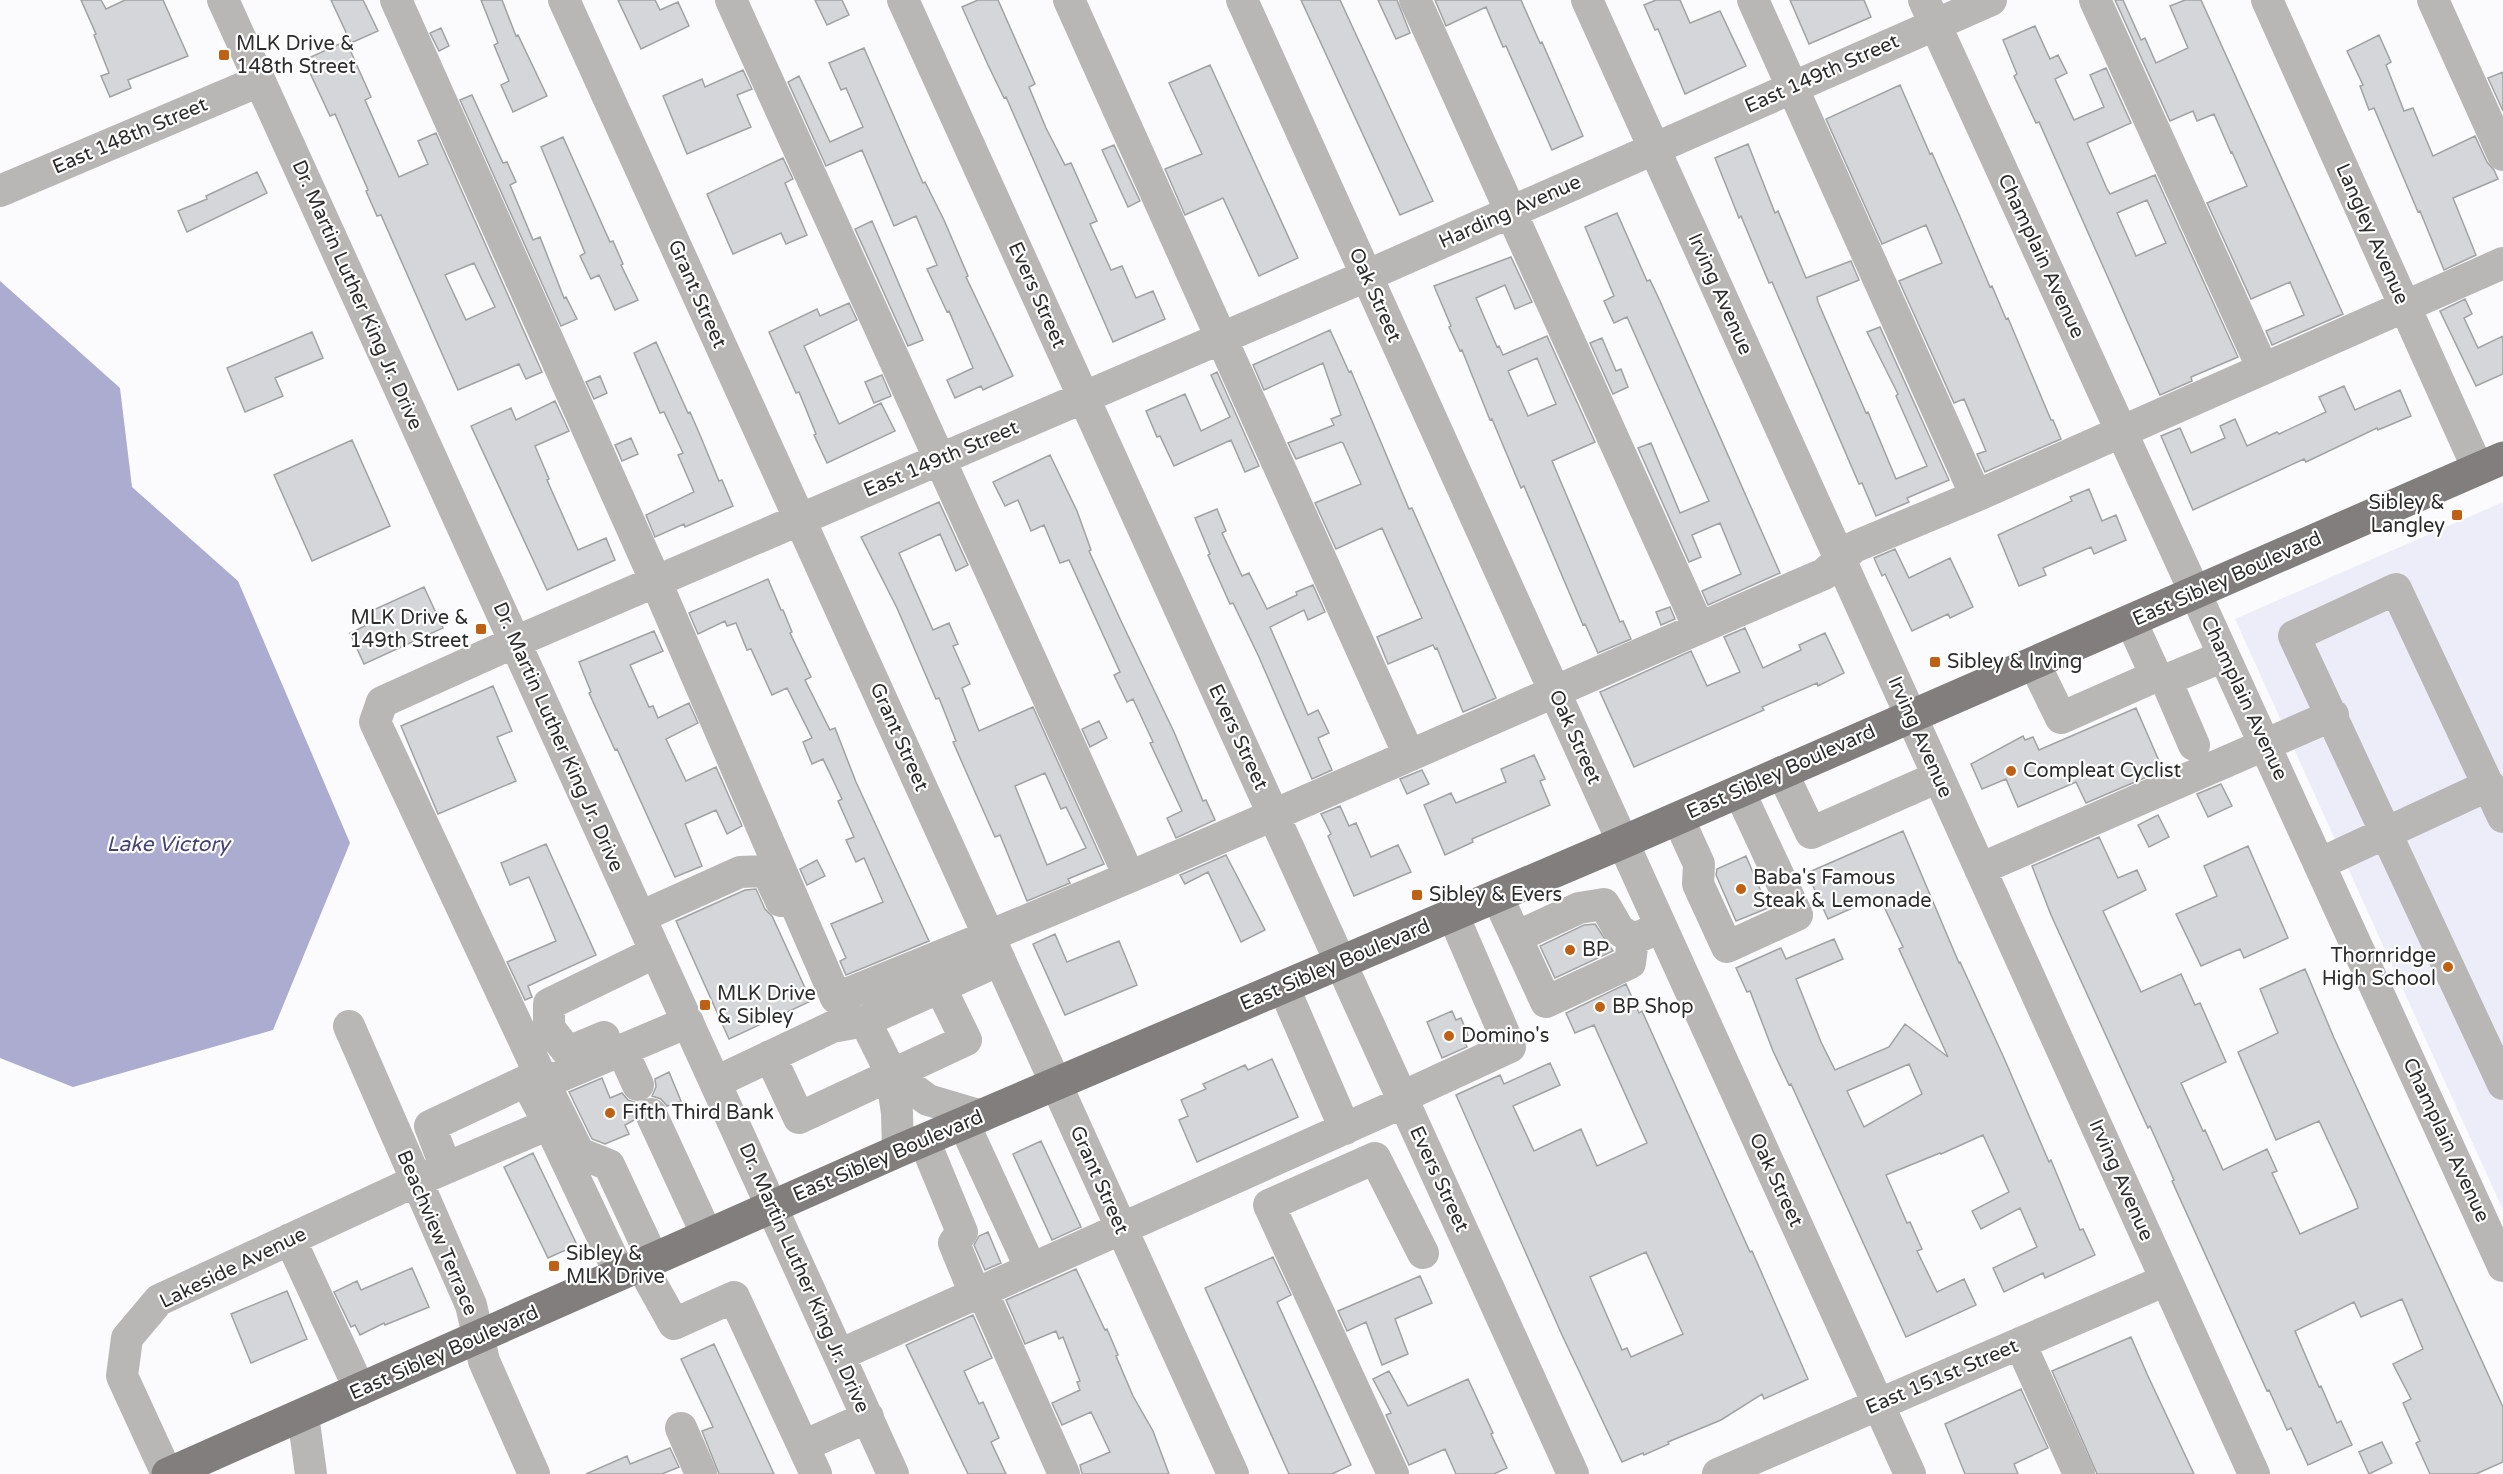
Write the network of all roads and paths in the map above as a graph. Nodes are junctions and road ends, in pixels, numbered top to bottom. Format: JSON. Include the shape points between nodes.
{"nodes":[{"id":1,"x":223,"y":0,"type":"edge"},
{"id":2,"x":396,"y":0,"type":"edge"},
{"id":3,"x":564,"y":0,"type":"edge"},
{"id":4,"x":730,"y":0,"type":"edge"},
{"id":5,"x":903,"y":0,"type":"edge"},
{"id":6,"x":1069,"y":0,"type":"edge"},
{"id":7,"x":1242,"y":0,"type":"edge"},
{"id":8,"x":1415,"y":0,"type":"edge"},
{"id":9,"x":1587,"y":0,"type":"edge"},
{"id":10,"x":1753,"y":0,"type":"edge"},
{"id":11,"x":1991,"y":0,"type":"edge"},
{"id":12,"x":2095,"y":0,"type":"edge"},
{"id":13,"x":2267,"y":0,"type":"edge"},
{"id":14,"x":2433,"y":0,"type":"edge"},
{"id":15,"x":1930,"y":12,"type":"edge"},
{"id":16,"x":259,"y":81,"type":"junction"},
{"id":17,"x":1792,"y":88,"type":"junction"},
{"id":18,"x":1654,"y":149,"type":"junction"},
{"id":19,"x":2503,"y":155,"type":"edge"},
{"id":20,"x":0,"y":191,"type":"edge"},
{"id":21,"x":1510,"y":212,"type":"junction"},
{"id":22,"x":2503,"y":263,"type":"edge"},
{"id":23,"x":1366,"y":276,"type":"junction"},
{"id":24,"x":2404,"y":306,"type":"junction"},
{"id":25,"x":1223,"y":338,"type":"junction"},
{"id":26,"x":2263,"y":369,"type":"junction"},
{"id":27,"x":1084,"y":398,"type":"junction"},
{"id":28,"x":2121,"y":431,"type":"junction"},
{"id":29,"x":938,"y":460,"type":"junction"},
{"id":30,"x":2490,"y":463,"type":"edge"},
{"id":31,"x":1976,"y":496,"type":"junction"},
{"id":32,"x":800,"y":520,"type":"junction"},
{"id":33,"x":1840,"y":560,"type":"junction"},
{"id":34,"x":656,"y":582,"type":"junction"},
{"id":35,"x":2196,"y":594,"type":"junction"},
{"id":36,"x":2131,"y":621,"type":"junction"},
{"id":37,"x":1699,"y":628,"type":"junction"},
{"id":38,"x":515,"y":642,"type":"junction"},
{"id":39,"x":2224,"y":656,"type":"junction"},
{"id":40,"x":2034,"y":663,"type":"junction"},
{"id":41,"x":2161,"y":678,"type":"junction"},
{"id":42,"x":1556,"y":693,"type":"junction"},
{"id":43,"x":2332,"y":715,"type":"junction"},
{"id":44,"x":1910,"y":716,"type":"junction"},
{"id":45,"x":2265,"y":744,"type":"junction"},
{"id":46,"x":2194,"y":745,"type":"dead end"},
{"id":47,"x":1409,"y":754,"type":"junction"},
{"id":48,"x":1782,"y":772,"type":"junction"},
{"id":49,"x":1938,"y":777,"type":"junction"},
{"id":50,"x":2489,"y":785,"type":"junction"},
{"id":51,"x":1739,"y":791,"type":"junction"},
{"id":52,"x":1274,"y":814,"type":"junction"},
{"id":53,"x":2503,"y":817,"type":"edge"},
{"id":54,"x":1678,"y":818,"type":"junction"},
{"id":55,"x":2385,"y":834,"type":"junction"},
{"id":56,"x":1621,"y":843,"type":"junction"},
{"id":57,"x":2319,"y":864,"type":"junction"},
{"id":58,"x":1980,"y":869,"type":"junction"},
{"id":59,"x":1129,"y":876,"type":"junction"},
{"id":60,"x":1497,"y":896,"type":"junction"},
{"id":61,"x":1453,"y":915,"type":"junction"},
{"id":62,"x":640,"y":917,"type":"junction"},
{"id":63,"x":1647,"y":934,"type":"junction"},
{"id":64,"x":1516,"y":937,"type":"junction"},
{"id":65,"x":995,"y":949,"type":"junction"},
{"id":66,"x":656,"y":952,"type":"junction"},
{"id":67,"x":1341,"y":963,"type":"junction"},
{"id":68,"x":940,"y":987,"type":"junction"},
{"id":69,"x":1284,"y":988,"type":"junction"},
{"id":70,"x":684,"y":1014,"type":"junction"},
{"id":71,"x":865,"y":1021,"type":"junction"},
{"id":72,"x":349,"y":1026,"type":"dead end"},
{"id":73,"x":832,"y":1027,"type":"junction"},
{"id":74,"x":622,"y":1050,"type":"junction"},
{"id":75,"x":770,"y":1056,"type":"junction"},
{"id":76,"x":891,"y":1073,"type":"junction"},
{"id":77,"x":537,"y":1080,"type":"junction"},
{"id":78,"x":716,"y":1082,"type":"junction"},
{"id":79,"x":1056,"y":1084,"type":"junction"},
{"id":80,"x":2503,"y":1084,"type":"edge"},
{"id":81,"x":638,"y":1085,"type":"dead end"},
{"id":82,"x":1403,"y":1100,"type":"junction"},
{"id":83,"x":651,"y":1114,"type":"dead end"},
{"id":84,"x":973,"y":1120,"type":"junction"},
{"id":85,"x":549,"y":1124,"type":"junction"},
{"id":86,"x":1345,"y":1129,"type":"junction"},
{"id":87,"x":911,"y":1145,"type":"junction"},
{"id":88,"x":446,"y":1168,"type":"junction"},
{"id":89,"x":416,"y":1181,"type":"junction"},
{"id":90,"x":772,"y":1206,"type":"junction"},
{"id":91,"x":1122,"y":1228,"type":"junction"},
{"id":92,"x":2496,"y":1231,"type":"edge"},
{"id":93,"x":707,"y":1235,"type":"junction"},
{"id":94,"x":290,"y":1239,"type":"junction"},
{"id":95,"x":1423,"y":1252,"type":"dead end"},
{"id":96,"x":638,"y":1266,"type":"junction"},
{"id":97,"x":2503,"y":1266,"type":"edge"},
{"id":98,"x":1031,"y":1269,"type":"junction"},
{"id":99,"x":2166,"y":1280,"type":"junction"},
{"id":100,"x":979,"y":1292,"type":"junction"},
{"id":101,"x":478,"y":1338,"type":"junction"},
{"id":102,"x":2020,"y":1343,"type":"junction"},
{"id":103,"x":839,"y":1355,"type":"junction"},
{"id":104,"x":360,"y":1390,"type":"junction"},
{"id":105,"x":1879,"y":1405,"type":"junction"},
{"id":106,"x":303,"y":1415,"type":"junction"},
{"id":107,"x":868,"y":1417,"type":"junction"},
{"id":108,"x":681,"y":1428,"type":"dead end"},
{"id":109,"x":803,"y":1446,"type":"junction"},
{"id":110,"x":1732,"y":1471,"type":"edge"},
{"id":111,"x":168,"y":1474,"type":"edge"},
{"id":112,"x":311,"y":1474,"type":"edge"},
{"id":113,"x":534,"y":1474,"type":"edge"},
{"id":114,"x":701,"y":1474,"type":"edge"},
{"id":115,"x":816,"y":1474,"type":"edge"},
{"id":116,"x":893,"y":1474,"type":"edge"},
{"id":117,"x":1064,"y":1474,"type":"edge"},
{"id":118,"x":1233,"y":1474,"type":"edge"},
{"id":119,"x":1393,"y":1474,"type":"edge"},
{"id":120,"x":1573,"y":1474,"type":"edge"},
{"id":121,"x":1910,"y":1474,"type":"edge"},
{"id":122,"x":2079,"y":1474,"type":"edge"},
{"id":123,"x":2254,"y":1474,"type":"edge"}],
"edges":[{"from":1,"to":16,"type":"street","name":"Dr. Martin Luther King Jr. Drive"},
{"from":2,"to":34,"type":"street"},
{"from":3,"to":32,"type":"street","name":"Grant Street"},
{"from":4,"to":29,"type":"street"},
{"from":5,"to":27,"type":"street","name":"Evers Street"},
{"from":6,"to":25,"type":"street"},
{"from":7,"to":23,"type":"street","name":"Oak Street"},
{"from":8,"to":21,"type":"street"},
{"from":9,"to":18,"type":"street","name":"Irving Avenue"},
{"from":10,"to":17,"type":"street"},
{"from":11,"to":15,"type":"street","name":"East 149th Street"},
{"from":12,"to":26,"type":"street"},
{"from":13,"to":24,"type":"street","name":"Langley Avenue"},
{"from":14,"to":19,"type":"street"},
{"from":15,"to":17,"type":"street","name":"East 149th Street"},
{"from":15,"to":28,"type":"street","name":"Champlain Avenue"},
{"from":16,"to":20,"type":"street","name":"East 148th Street"},
{"from":16,"to":38,"type":"street","name":"Dr. Martin Luther King Jr. Drive"},
{"from":17,"to":18,"type":"street","name":"East 149th Street"},
{"from":17,"to":31,"type":"street"},
{"from":18,"to":21,"type":"street","name":"Harding Avenue"},
{"from":18,"to":33,"type":"street","name":"Irving Avenue"},
{"from":21,"to":23,"type":"street","name":"Harding Avenue"},
{"from":21,"to":37,"type":"street"},
{"from":22,"to":24,"type":"street"},
{"from":23,"to":25,"type":"street","name":"East 149th Street"},
{"from":23,"to":42,"type":"street","name":"Oak Street"},
{"from":24,"to":26,"type":"street"},
{"from":24,"to":30,"type":"street","name":"Langley Avenue"},
{"from":25,"to":27,"type":"street","name":"East 149th Street"},
{"from":25,"to":47,"type":"street"},
{"from":26,"to":28,"type":"street"},
{"from":27,"to":29,"type":"street","name":"East 149th Street"},
{"from":27,"to":52,"type":"street","name":"Evers Street"},
{"from":28,"to":31,"type":"street"},
{"from":28,"to":35,"type":"street","name":"Champlain Avenue"},
{"from":29,"to":32,"type":"street","name":"East 149th Street"},
{"from":29,"to":59,"type":"street"},
{"from":30,"to":35,"type":"main road","name":"East Sibley Boulevard"},
{"from":31,"to":33,"type":"street","via":[[1854,547]]},
{"from":32,"to":34,"type":"street","name":"East 149th Street"},
{"from":32,"to":65,"type":"street","name":"Grant Street"},
{"from":33,"to":37,"type":"street","via":[[1824,574]]},
{"from":33,"to":44,"type":"street","name":"Irving Avenue"},
{"from":34,"to":38,"type":"street","name":"East 149th Street"},
{"from":34,"to":65,"type":"street","via":[[836,998]]},
{"from":35,"to":36,"type":"main road","name":"East Sibley Boulevard"},
{"from":35,"to":39,"type":"street","name":"Champlain Avenue"},
{"from":36,"to":40,"type":"main road","name":"East Sibley Boulevard"},
{"from":36,"to":41,"type":"street"},
{"from":37,"to":42,"type":"street"},
{"from":38,"to":62,"type":"street","name":"Dr. Martin Luther King Jr. Drive"},
{"from":38,"to":77,"type":"street","name":"East 149th Street","via":[[382,702],[375,722]]},
{"from":39,"to":41,"type":"street"},
{"from":39,"to":45,"type":"street","name":"Champlain Avenue"},
{"from":40,"to":41,"type":"street","via":[[2061,718]]},
{"from":40,"to":44,"type":"main road","name":"East Sibley Boulevard"},
{"from":41,"to":46,"type":"street"},
{"from":42,"to":47,"type":"street"},
{"from":42,"to":56,"type":"street","name":"Oak Street"},
{"from":43,"to":45,"type":"street"},
{"from":43,"to":50,"type":"street","via":[[2294,636],[2396,590]]},
{"from":43,"to":55,"type":"street"},
{"from":44,"to":48,"type":"main road","name":"East Sibley Boulevard"},
{"from":44,"to":49,"type":"street","name":"Irving Avenue"},
{"from":45,"to":57,"type":"street","name":"Champlain Avenue"},
{"from":45,"to":58,"type":"street"},
{"from":47,"to":52,"type":"street"},
{"from":48,"to":49,"type":"street","via":[[1811,833]]},
{"from":48,"to":51,"type":"main road","name":"East Sibley Boulevard"},
{"from":49,"to":58,"type":"street","name":"Irving Avenue"},
{"from":50,"to":53,"type":"street"},
{"from":50,"to":55,"type":"street"},
{"from":51,"to":54,"type":"main road","name":"East Sibley Boulevard"},
{"from":51,"to":54,"type":"street","via":[[1797,915],[1727,947],[1698,884],[1699,864]]},
{"from":52,"to":59,"type":"street"},
{"from":52,"to":67,"type":"street","name":"Evers Street"},
{"from":54,"to":56,"type":"main road","name":"East Sibley Boulevard"},
{"from":55,"to":57,"type":"street"},
{"from":55,"to":80,"type":"street"},
{"from":56,"to":60,"type":"main road","name":"East Sibley Boulevard"},
{"from":56,"to":63,"type":"street","name":"Oak Street"},
{"from":57,"to":92,"type":"street","name":"Champlain Avenue"},
{"from":58,"to":99,"type":"street","name":"Irving Avenue"},
{"from":59,"to":65,"type":"street"},
{"from":60,"to":61,"type":"main road","name":"East Sibley Boulevard"},
{"from":60,"to":64,"type":"street"},
{"from":61,"to":67,"type":"main road","name":"East Sibley Boulevard"},
{"from":61,"to":82,"type":"street","via":[[1510,1047]]},
{"from":62,"to":66,"type":"street","name":"Dr. Martin Luther King Jr. Drive"},
{"from":62,"to":73,"type":"street","via":[[740,873],[767,871],[823,996]]},
{"from":63,"to":64,"type":"street","via":[[1619,930],[1604,904],[1579,908]]},
{"from":63,"to":64,"type":"street","via":[[1630,963],[1546,1002]]},
{"from":63,"to":105,"type":"street","name":"Oak Street"},
{"from":65,"to":68,"type":"street"},
{"from":65,"to":79,"type":"street","name":"Grant Street"},
{"from":66,"to":70,"type":"street","name":"Dr. Martin Luther King Jr. Drive"},
{"from":66,"to":70,"type":"street","via":[[549,1004],[549,1028],[568,1052]]},
{"from":67,"to":69,"type":"main road","name":"East Sibley Boulevard"},
{"from":67,"to":82,"type":"street","name":"Evers Street"},
{"from":68,"to":71,"type":"street"},
{"from":68,"to":76,"type":"street","via":[[966,1040]]},
{"from":69,"to":79,"type":"main road","name":"East Sibley Boulevard"},
{"from":69,"to":86,"type":"street"},
{"from":70,"to":74,"type":"street"},
{"from":70,"to":78,"type":"street","name":"Dr. Martin Luther King Jr. Drive"},
{"from":71,"to":73,"type":"street"},
{"from":71,"to":76,"type":"street"},
{"from":72,"to":89,"type":"street","name":"Beachview Terrace"},
{"from":73,"to":75,"type":"street"},
{"from":74,"to":77,"type":"street"},
{"from":74,"to":81,"type":"street"},
{"from":75,"to":76,"type":"street","via":[[799,1118]]},
{"from":75,"to":78,"type":"street"},
{"from":76,"to":84,"type":"street","via":[[928,1100]]},
{"from":76,"to":87,"type":"street","via":[[897,1113]]},
{"from":77,"to":85,"type":"street"},
{"from":77,"to":88,"type":"street","via":[[430,1126]]},
{"from":77,"to":96,"type":"street","via":[[579,1153],[609,1165]]},
{"from":78,"to":90,"type":"street","name":"Dr. Martin Luther King Jr. Drive"},
{"from":79,"to":84,"type":"main road","name":"East Sibley Boulevard"},
{"from":79,"to":91,"type":"street","name":"Grant Street"},
{"from":82,"to":86,"type":"street"},
{"from":82,"to":120,"type":"street","name":"Evers Street"},
{"from":83,"to":93,"type":"street"},
{"from":84,"to":87,"type":"main road","name":"East Sibley Boulevard"},
{"from":84,"to":98,"type":"street"},
{"from":85,"to":88,"type":"street","name":"Lakeside Avenue"},
{"from":85,"to":96,"type":"street"},
{"from":86,"to":91,"type":"street"},
{"from":87,"to":90,"type":"main road","name":"East Sibley Boulevard"},
{"from":87,"to":100,"type":"street","via":[[962,1232],[954,1243]]},
{"from":88,"to":89,"type":"street","name":"Lakeside Avenue"},
{"from":89,"to":94,"type":"street","name":"Lakeside Avenue"},
{"from":89,"to":101,"type":"street","name":"Beachview Terrace","via":[[471,1305]]},
{"from":90,"to":93,"type":"main road","name":"East Sibley Boulevard"},
{"from":90,"to":103,"type":"street","name":"Dr. Martin Luther King Jr. Drive"},
{"from":91,"to":98,"type":"street"},
{"from":91,"to":118,"type":"street","name":"Grant Street"},
{"from":92,"to":97,"type":"street","name":"Champlain Avenue"},
{"from":93,"to":96,"type":"main road","name":"East Sibley Boulevard"},
{"from":94,"to":104,"type":"street"},
{"from":94,"to":111,"type":"street","name":"Lakeside Avenue","via":[[159,1300],[127,1338],[122,1376]]},
{"from":95,"to":119,"type":"street","via":[[1376,1158],[1269,1205]]},
{"from":96,"to":101,"type":"main road","name":"East Sibley Boulevard"},
{"from":96,"to":109,"type":"street","via":[[674,1324],[734,1297]]},
{"from":98,"to":100,"type":"street"},
{"from":99,"to":102,"type":"street","name":"East 151st Street"},
{"from":99,"to":123,"type":"street","name":"Irving Avenue"},
{"from":100,"to":103,"type":"street"},
{"from":100,"to":117,"type":"street"},
{"from":101,"to":104,"type":"main road","name":"East Sibley Boulevard"},
{"from":101,"to":113,"type":"street","name":"Beachview Terrace","via":[[484,1361]]},
{"from":102,"to":105,"type":"street","name":"East 151st Street"},
{"from":102,"to":122,"type":"street"},
{"from":103,"to":107,"type":"street","name":"Dr. Martin Luther King Jr. Drive"},
{"from":104,"to":106,"type":"main road","name":"East Sibley Boulevard"},
{"from":105,"to":110,"type":"street","name":"East 151st Street"},
{"from":105,"to":121,"type":"street","name":"Oak Street"},
{"from":106,"to":111,"type":"main road","name":"East Sibley Boulevard"},
{"from":106,"to":112,"type":"street"},
{"from":107,"to":109,"type":"street"},
{"from":107,"to":116,"type":"street","name":"Dr. Martin Luther King Jr. Drive"},
{"from":108,"to":114,"type":"street"},
{"from":109,"to":115,"type":"street"}]}
